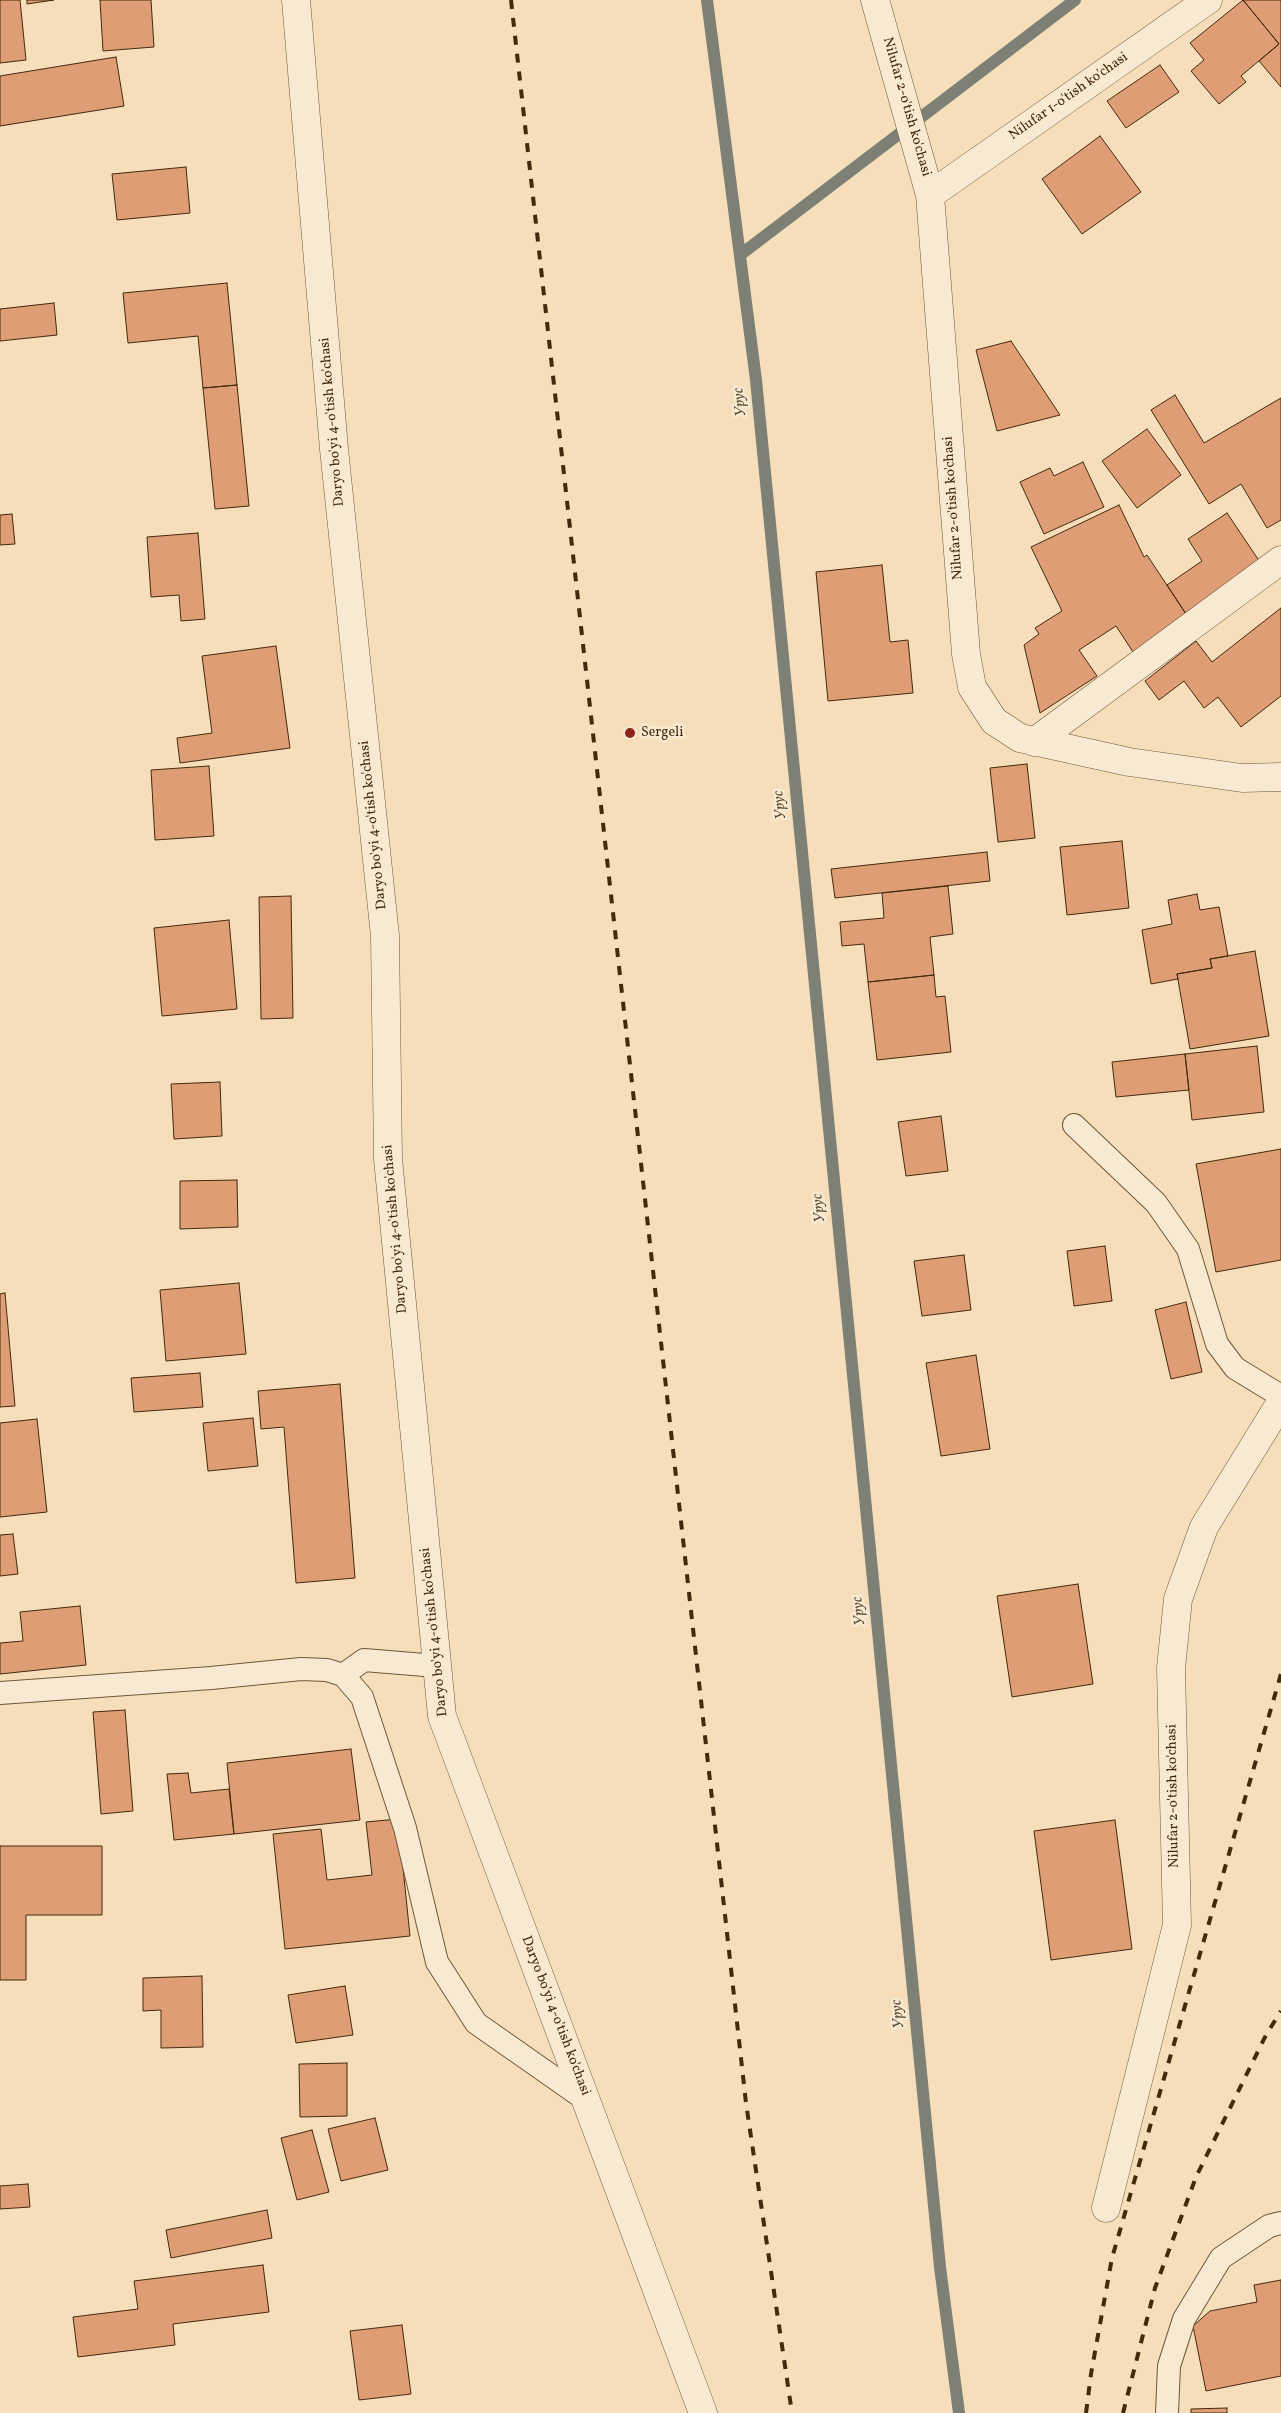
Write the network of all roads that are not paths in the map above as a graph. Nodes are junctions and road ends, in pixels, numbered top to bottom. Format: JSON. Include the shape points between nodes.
{"nodes":[{"id":1,"x":296,"y":0,"type":"edge"},
{"id":2,"x":875,"y":0,"type":"edge"},
{"id":3,"x":1208,"y":0,"type":"edge"},
{"id":4,"x":930,"y":195,"type":"junction"},
{"id":5,"x":1281,"y":560,"type":"edge"},
{"id":6,"x":1034,"y":742,"type":"junction"},
{"id":7,"x":1281,"y":777,"type":"edge"},
{"id":8,"x":1074,"y":1125,"type":"dead end"},
{"id":9,"x":1281,"y":1396,"type":"edge"},
{"id":10,"x":1281,"y":1402,"type":"edge"},
{"id":11,"x":437,"y":1666,"type":"junction"},
{"id":12,"x":343,"y":1675,"type":"junction"},
{"id":13,"x":0,"y":1693,"type":"edge"},
{"id":14,"x":586,"y":2100,"type":"junction"},
{"id":15,"x":1106,"y":2208,"type":"dead end"},
{"id":16,"x":1281,"y":2223,"type":"edge"},
{"id":17,"x":703,"y":2413,"type":"edge"},
{"id":18,"x":1167,"y":2413,"type":"edge"}],
"edges":[{"from":1,"to":11,"type":"street","name":"Daryo bo'yi 4-o'tish ko'chasi","via":[[334,449],[385,936],[388,1159]]},
{"from":2,"to":4,"type":"street","name":"Nilufar 2-o'tish ko'chasi"},
{"from":3,"to":4,"type":"street","name":"Nilufar 1-o'tish ko'chasi"},
{"from":4,"to":6,"type":"street","name":"Nilufar 2-o'tish ko'chasi","via":[[966,654],[972,688],[994,721],[1020,738]]},
{"from":5,"to":6,"type":"street"},
{"from":6,"to":7,"type":"street","name":"Nilufar 2-o'tish ko'chasi","via":[[1138,764],[1242,778]]},
{"from":8,"to":9,"type":"lane","via":[[1156,1203],[1188,1249],[1217,1344],[1235,1368]]},
{"from":10,"to":15,"type":"street","name":"Nilufar 2-o'tish ko'chasi","via":[[1204,1526],[1178,1599],[1171,1668],[1177,1925]]},
{"from":11,"to":12,"type":"lane","via":[[364,1660]]},
{"from":11,"to":14,"type":"street","name":"Daryo bo'yi 4-o'tish ko'chasi","via":[[442,1716]]},
{"from":12,"to":13,"type":"lane","via":[[328,1670],[301,1669]]},
{"from":12,"to":14,"type":"lane","via":[[362,1697],[405,1828],[437,1962],[476,2023]]},
{"from":14,"to":17,"type":"street","name":"Daryo bo'yi 4-o'tish ko'chasi"},
{"from":16,"to":18,"type":"lane","via":[[1269,2226],[1221,2258],[1184,2319],[1169,2366]]}]}
